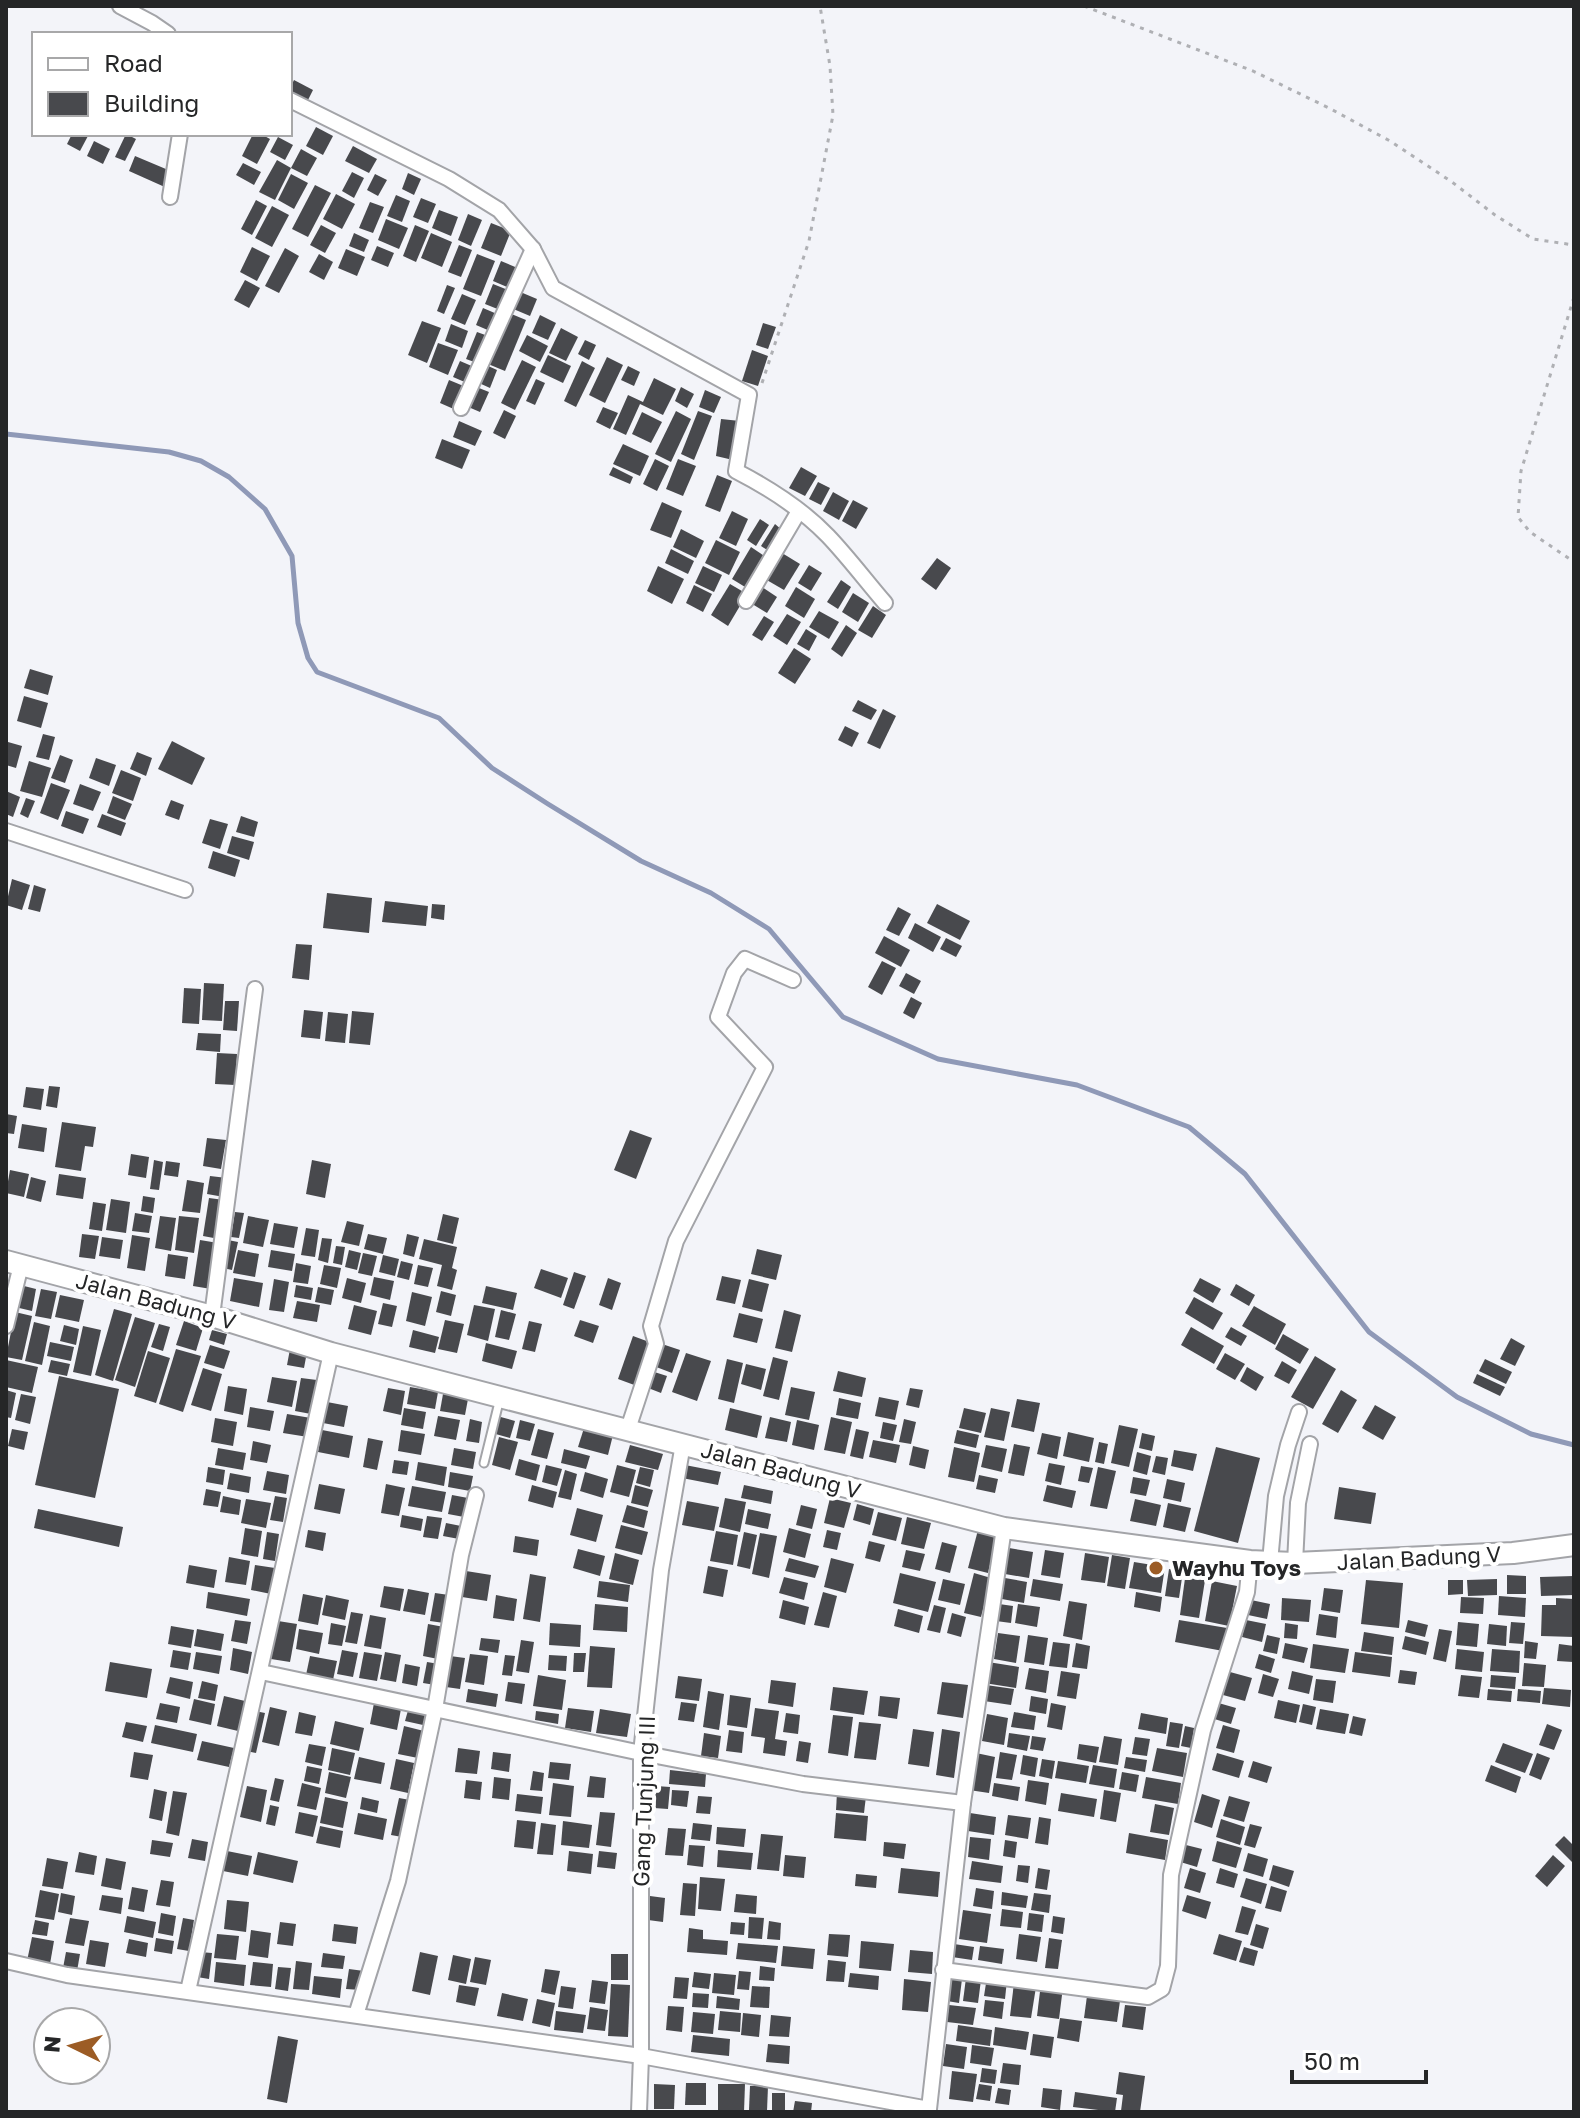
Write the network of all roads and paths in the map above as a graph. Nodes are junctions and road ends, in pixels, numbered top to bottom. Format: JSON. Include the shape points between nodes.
{"nodes":[{"id":1,"x":120,"y":6,"type":"edge"},
{"id":2,"x":820,"y":6,"type":"edge"},
{"id":3,"x":1084,"y":6,"type":"edge"},
{"id":4,"x":165,"y":32,"type":"edge"},
{"id":5,"x":292,"y":101,"type":"edge"},
{"id":6,"x":180,"y":136,"type":"edge"},
{"id":7,"x":170,"y":197,"type":"dead end"},
{"id":8,"x":1574,"y":245,"type":"edge"},
{"id":9,"x":533,"y":249,"type":"junction"},
{"id":10,"x":1574,"y":297,"type":"edge"},
{"id":11,"x":749,"y":395,"type":"junction"},
{"id":12,"x":461,"y":408,"type":"dead end"},
{"id":13,"x":799,"y":511,"type":"junction"},
{"id":14,"x":1574,"y":562,"type":"edge"},
{"id":15,"x":746,"y":601,"type":"dead end"},
{"id":16,"x":885,"y":603,"type":"dead end"},
{"id":17,"x":6,"y":831,"type":"edge"},
{"id":18,"x":185,"y":890,"type":"dead end"},
{"id":19,"x":793,"y":980,"type":"dead end"},
{"id":20,"x":255,"y":989,"type":"dead end"},
{"id":21,"x":13,"y":1263,"type":"edge"},
{"id":22,"x":212,"y":1316,"type":"junction"},
{"id":23,"x":6,"y":1326,"type":"edge"},
{"id":24,"x":331,"y":1353,"type":"junction"},
{"id":25,"x":500,"y":1396,"type":"junction"},
{"id":26,"x":1299,"y":1412,"type":"dead end"},
{"id":27,"x":628,"y":1429,"type":"junction"},
{"id":28,"x":683,"y":1444,"type":"junction"},
{"id":29,"x":1310,"y":1444,"type":"dead end"},
{"id":30,"x":484,"y":1463,"type":"dead end"},
{"id":31,"x":476,"y":1495,"type":"dead end"},
{"id":32,"x":1004,"y":1528,"type":"junction"},
{"id":33,"x":1574,"y":1545,"type":"edge"},
{"id":34,"x":1260,"y":1562,"type":"junction"},
{"id":35,"x":1295,"y":1563,"type":"junction"},
{"id":36,"x":261,"y":1672,"type":"junction"},
{"id":37,"x":435,"y":1709,"type":"junction"},
{"id":38,"x":641,"y":1753,"type":"junction"},
{"id":39,"x":963,"y":1803,"type":"junction"},
{"id":40,"x":6,"y":1961,"type":"edge"},
{"id":41,"x":943,"y":1970,"type":"junction"},
{"id":42,"x":188,"y":1991,"type":"junction"},
{"id":43,"x":356,"y":2015,"type":"junction"},
{"id":44,"x":641,"y":2056,"type":"junction"},
{"id":45,"x":929,"y":2109,"type":"junction"},
{"id":46,"x":639,"y":2112,"type":"edge"},
{"id":47,"x":945,"y":2112,"type":"edge"}],
"edges":[{"from":1,"to":4,"type":"street"},
{"from":2,"to":11,"type":"path","via":[[833,115],[809,241],[758,395]]},
{"from":3,"to":8,"type":"path","via":[[1316,101],[1390,141],[1533,239]]},
{"from":5,"to":9,"type":"street","via":[[449,179],[499,210]]},
{"from":6,"to":7,"type":"street"},
{"from":9,"to":11,"type":"street","via":[[553,288]]},
{"from":9,"to":12,"type":"street"},
{"from":10,"to":14,"type":"path","via":[[1521,471],[1518,517],[1530,532]]},
{"from":11,"to":13,"type":"street","via":[[736,471]]},
{"from":13,"to":15,"type":"street"},
{"from":13,"to":16,"type":"street","via":[[828,536]]},
{"from":17,"to":18,"type":"street"},
{"from":19,"to":27,"type":"street","via":[[745,959],[734,973],[718,1017],[765,1067],[676,1241],[651,1326],[656,1344]]},
{"from":20,"to":22,"type":"street"},
{"from":21,"to":22,"type":"main road","name":"Jalan Badung V"},
{"from":21,"to":23,"type":"street"},
{"from":22,"to":24,"type":"main road","name":"Jalan Badung V"},
{"from":24,"to":25,"type":"main road","name":"Jalan Badung V"},
{"from":24,"to":36,"type":"street"},
{"from":25,"to":27,"type":"main road","name":"Jalan Badung V"},
{"from":25,"to":30,"type":"lane"},
{"from":26,"to":34,"type":"street"},
{"from":27,"to":28,"type":"main road","name":"Jalan Badung V"},
{"from":28,"to":32,"type":"main road","name":"Jalan Badung V"},
{"from":28,"to":38,"type":"street","name":"Gang Tunjung III","via":[[661,1570]]},
{"from":29,"to":35,"type":"street","via":[[1298,1503]]},
{"from":31,"to":37,"type":"street"},
{"from":32,"to":34,"type":"main road","name":"Jalan Badung V"},
{"from":32,"to":39,"type":"street"},
{"from":33,"to":35,"type":"main road","name":"Jalan Badung V","via":[[1513,1553]]},
{"from":34,"to":35,"type":"main road","name":"Jalan Badung V"},
{"from":34,"to":41,"type":"street","via":[[1203,1730],[1171,1875],[1168,1966],[1162,1989],[1148,1997]]},
{"from":36,"to":37,"type":"street"},
{"from":36,"to":42,"type":"street"},
{"from":37,"to":38,"type":"street"},
{"from":37,"to":43,"type":"street","via":[[398,1881]]},
{"from":38,"to":39,"type":"street","via":[[803,1784]]},
{"from":38,"to":44,"type":"street","name":"Gang Tunjung III"},
{"from":39,"to":41,"type":"street"},
{"from":40,"to":42,"type":"street"},
{"from":41,"to":45,"type":"street"},
{"from":42,"to":43,"type":"street"},
{"from":43,"to":44,"type":"street"},
{"from":44,"to":45,"type":"street"},
{"from":44,"to":46,"type":"street","name":"Gang Tunjung III"},
{"from":45,"to":47,"type":"street"}]}
